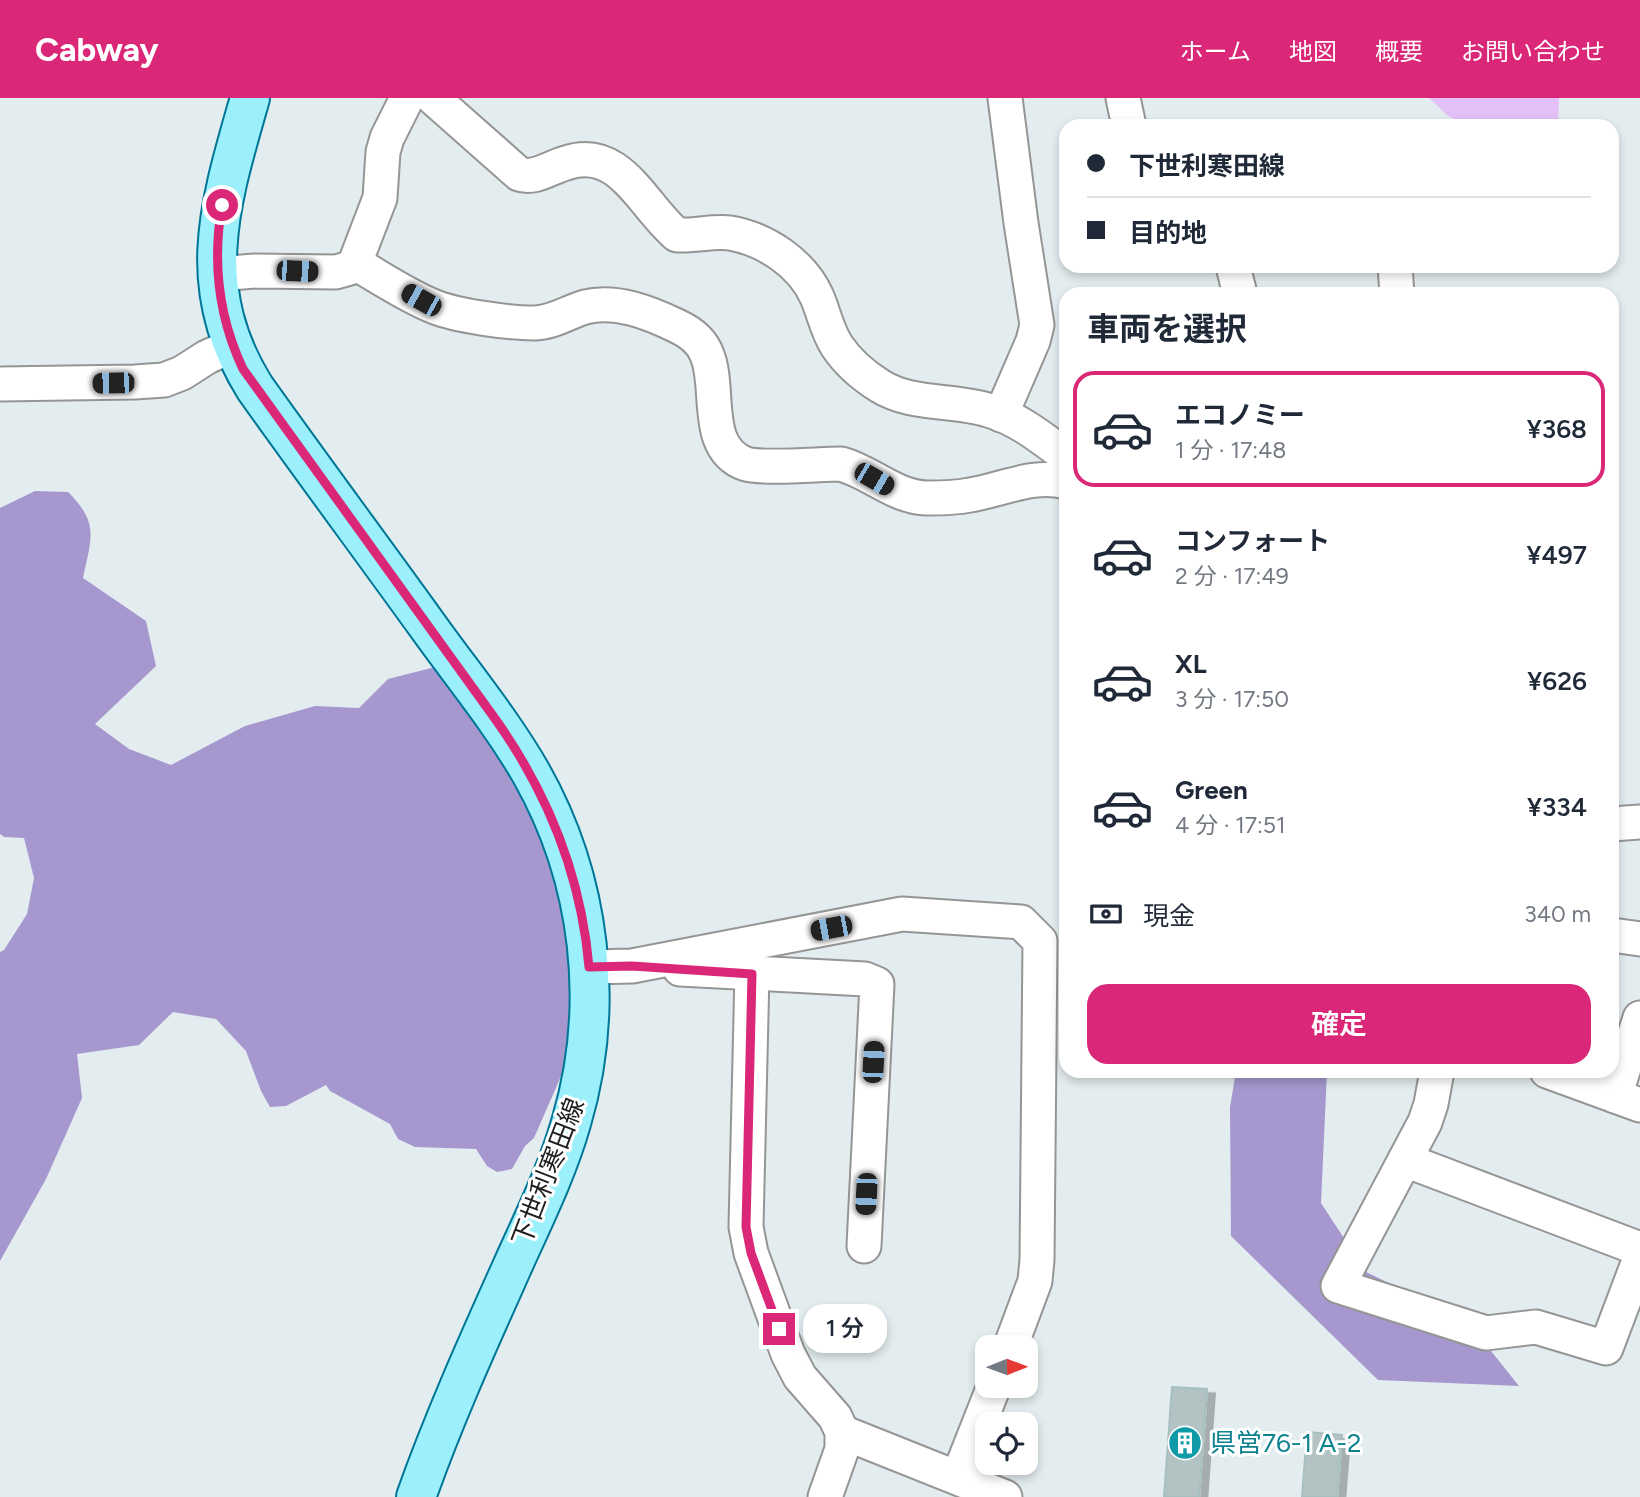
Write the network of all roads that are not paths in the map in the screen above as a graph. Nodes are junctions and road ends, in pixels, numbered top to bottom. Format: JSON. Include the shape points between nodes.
{"nodes":[{"id":1,"x":250,"y":98,"type":"edge"},
{"id":2,"x":407,"y":98,"type":"edge"},
{"id":3,"x":433,"y":98,"type":"edge"},
{"id":4,"x":1005,"y":98,"type":"edge"},
{"id":5,"x":1123,"y":98,"type":"edge"},
{"id":6,"x":1128,"y":119,"type":"edge"},
{"id":7,"x":355,"y":264,"type":"junction"},
{"id":8,"x":217,"y":274,"type":"junction"},
{"id":9,"x":232,"y":346,"type":"junction"},
{"id":10,"x":0,"y":384,"type":"edge"},
{"id":11,"x":1001,"y":415,"type":"junction"},
{"id":12,"x":1059,"y":451,"type":"edge"},
{"id":13,"x":1059,"y":481,"type":"edge"},
{"id":14,"x":1640,"y":822,"type":"edge"},
{"id":15,"x":1619,"y":824,"type":"edge"},
{"id":16,"x":1619,"y":936,"type":"edge"},
{"id":17,"x":1640,"y":939,"type":"edge"},
{"id":18,"x":632,"y":966,"type":"junction"},
{"id":19,"x":589,"y":967,"type":"junction"},
{"id":20,"x":752,"y":974,"type":"junction"},
{"id":21,"x":1640,"y":1018,"type":"edge"},
{"id":22,"x":1436,"y":1078,"type":"edge"},
{"id":23,"x":1566,"y":1078,"type":"edge"},
{"id":24,"x":1627,"y":1100,"type":"edge"},
{"id":25,"x":1405,"y":1160,"type":"junction"},
{"id":26,"x":864,"y":1246,"type":"dead end"},
{"id":27,"x":1640,"y":1249,"type":"edge"},
{"id":28,"x":1640,"y":1258,"type":"edge"},
{"id":29,"x":1015,"y":1335,"type":"edge"},
{"id":30,"x":990,"y":1398,"type":"edge"},
{"id":31,"x":842,"y":1432,"type":"junction"},
{"id":32,"x":958,"y":1477,"type":"junction"},
{"id":33,"x":416,"y":1497,"type":"edge"},
{"id":34,"x":825,"y":1497,"type":"edge"},
{"id":35,"x":1005,"y":1497,"type":"edge"}],
"edges":[{"from":1,"to":8,"type":"main road","name":"下世利寒田線","via":[[222,205],[216,239]]},
{"from":2,"to":7,"type":"street","via":[[387,138],[380,198]]},
{"from":3,"to":11,"type":"street","via":[[519,174],[533,176],[566,162],[590,159],[618,170],[677,235],[726,233],[760,241],[807,281],[835,344],[879,386],[919,400],[988,409]]},
{"from":4,"to":11,"type":"street","via":[[1037,325]]},
{"from":5,"to":6,"type":"street"},
{"from":7,"to":8,"type":"street","via":[[336,272]]},
{"from":7,"to":13,"type":"street","via":[[447,310],[534,323],[607,306],[640,311],[680,327],[708,356],[722,443],[727,452],[750,465],[841,464],[903,494],[925,498],[971,495],[1045,478]]},
{"from":8,"to":9,"type":"main road","name":"下世利寒田線"},
{"from":9,"to":10,"type":"street","via":[[164,380]]},
{"from":9,"to":19,"type":"main road","name":"下世利寒田線","via":[[255,388],[529,770],[551,813],[575,881]]},
{"from":11,"to":12,"type":"street"},
{"from":14,"to":15,"type":"street"},
{"from":16,"to":17,"type":"street"},
{"from":18,"to":19,"type":"street"},
{"from":18,"to":20,"type":"street"},
{"from":18,"to":29,"type":"street","via":[[902,914],[1021,922],[1040,941],[1037,1260],[1035,1281]]},
{"from":19,"to":33,"type":"main road","name":"下世利寒田線","via":[[587,1051],[571,1124],[450,1405]]},
{"from":20,"to":26,"type":"street","via":[[865,979],[877,984]]},
{"from":20,"to":31,"type":"street","via":[[746,1227],[751,1253],[788,1354]]},
{"from":21,"to":24,"type":"street"},
{"from":22,"to":25,"type":"street","via":[[1425,1122]]},
{"from":23,"to":24,"type":"street"},
{"from":25,"to":27,"type":"street"},
{"from":25,"to":28,"type":"street","via":[[1338,1286],[1486,1333],[1536,1327],[1606,1348]]},
{"from":30,"to":32,"type":"street"},
{"from":31,"to":32,"type":"street"},
{"from":31,"to":34,"type":"street","via":[[842,1449]]},
{"from":32,"to":35,"type":"street"}]}
